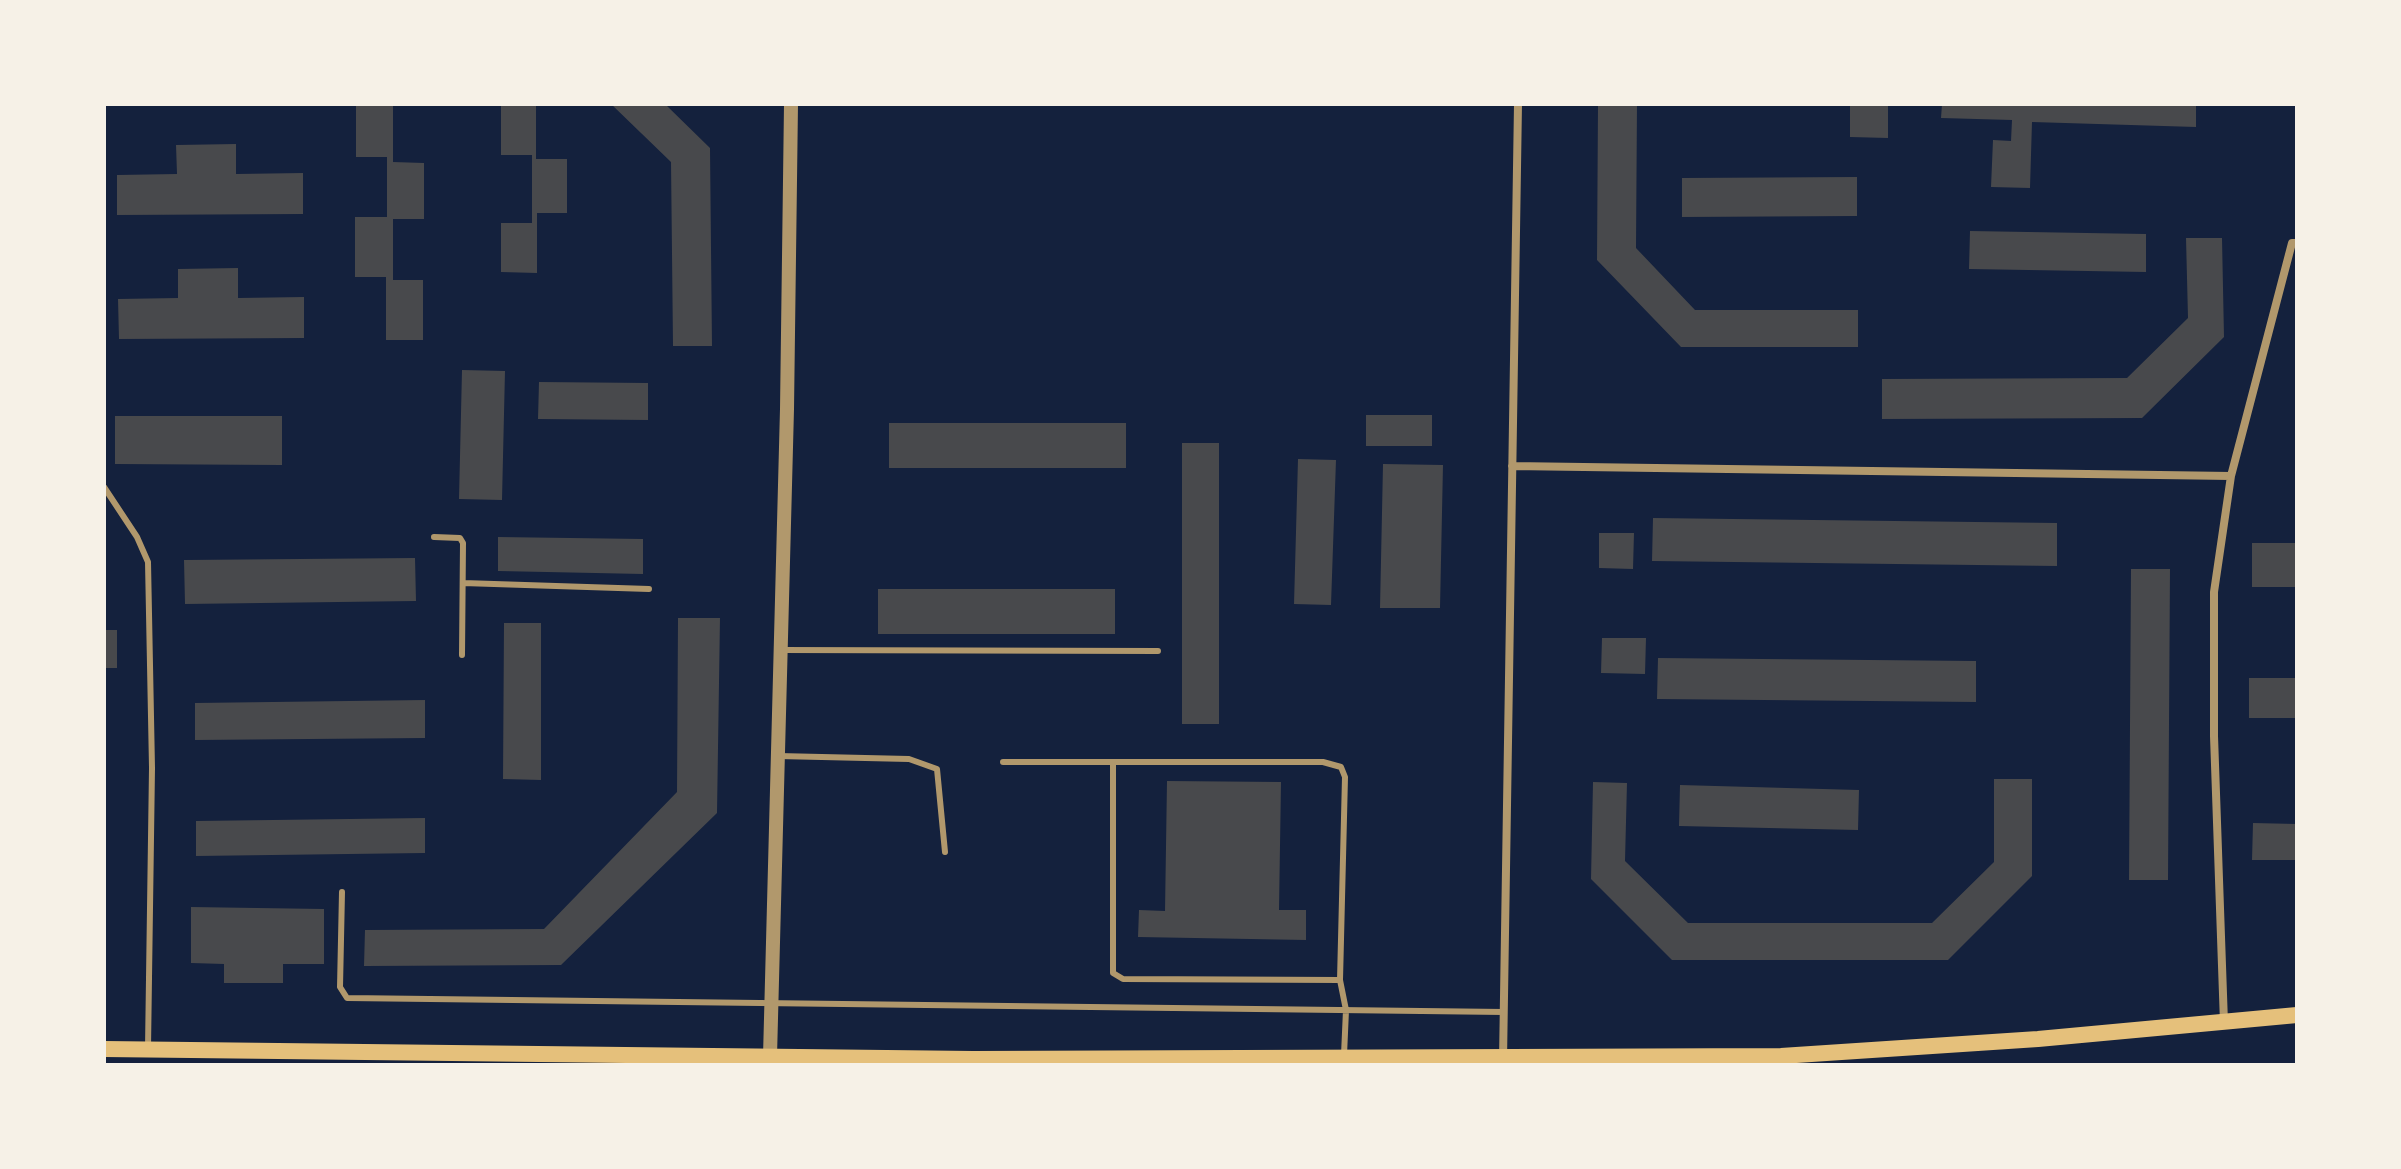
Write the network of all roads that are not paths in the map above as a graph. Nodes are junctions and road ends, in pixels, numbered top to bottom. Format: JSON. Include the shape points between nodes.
{"nodes":[{"id":1,"x":791,"y":104,"type":"edge"},
{"id":2,"x":1518,"y":104,"type":"edge"},
{"id":3,"x":2297,"y":243,"type":"edge"},
{"id":4,"x":1512,"y":466,"type":"junction"},
{"id":5,"x":2231,"y":476,"type":"junction"},
{"id":6,"x":104,"y":487,"type":"edge"},
{"id":7,"x":434,"y":537,"type":"dead end"},
{"id":8,"x":463,"y":583,"type":"junction"},
{"id":9,"x":649,"y":589,"type":"dead end"},
{"id":10,"x":781,"y":650,"type":"junction"},
{"id":11,"x":1158,"y":651,"type":"dead end"},
{"id":12,"x":462,"y":655,"type":"dead end"},
{"id":13,"x":778,"y":756,"type":"junction"},
{"id":14,"x":1003,"y":762,"type":"dead end"},
{"id":15,"x":1113,"y":762,"type":"junction"},
{"id":16,"x":945,"y":852,"type":"dead end"},
{"id":17,"x":342,"y":892,"type":"dead end"},
{"id":18,"x":1340,"y":980,"type":"junction"},
{"id":19,"x":772,"y":1004,"type":"junction"},
{"id":20,"x":1346,"y":1010,"type":"junction"},
{"id":21,"x":1504,"y":1012,"type":"junction"},
{"id":22,"x":2297,"y":1015,"type":"edge"},
{"id":23,"x":2224,"y":1023,"type":"junction"},
{"id":24,"x":148,"y":1048,"type":"junction"},
{"id":25,"x":104,"y":1049,"type":"edge"},
{"id":26,"x":471,"y":1059,"type":"edge"},
{"id":27,"x":781,"y":1059,"type":"edge"},
{"id":28,"x":1344,"y":1059,"type":"junction"},
{"id":29,"x":1503,"y":1062,"type":"edge"}],
"edges":[{"from":1,"to":10,"type":"street"},
{"from":2,"to":4,"type":"street"},
{"from":3,"to":5,"type":"street","via":[[2292,243]]},
{"from":4,"to":5,"type":"street"},
{"from":4,"to":21,"type":"street"},
{"from":5,"to":23,"type":"street","via":[[2214,592]]},
{"from":6,"to":24,"type":"lane","via":[[148,562]]},
{"from":7,"to":8,"type":"lane","via":[[460,538]]},
{"from":8,"to":9,"type":"lane"},
{"from":8,"to":12,"type":"lane"},
{"from":10,"to":11,"type":"lane"},
{"from":10,"to":13,"type":"street"},
{"from":13,"to":16,"type":"lane","via":[[909,759],[937,769]]},
{"from":13,"to":19,"type":"street"},
{"from":14,"to":15,"type":"lane"},
{"from":15,"to":18,"type":"lane","via":[[1113,973],[1123,979]]},
{"from":15,"to":18,"type":"lane","via":[[1323,762],[1341,767],[1345,777]]},
{"from":17,"to":19,"type":"lane","via":[[340,987],[347,998]]},
{"from":18,"to":20,"type":"lane"},
{"from":19,"to":20,"type":"lane"},
{"from":19,"to":27,"type":"street"},
{"from":20,"to":21,"type":"lane"},
{"from":20,"to":28,"type":"lane"},
{"from":21,"to":29,"type":"street"},
{"from":22,"to":23,"type":"main road"},
{"from":23,"to":29,"type":"main road","via":[[1781,1056]]},
{"from":24,"to":25,"type":"main road","via":[[125,1053]]},
{"from":24,"to":26,"type":"main road"},
{"from":26,"to":27,"type":"main road"},
{"from":27,"to":28,"type":"main road"},
{"from":28,"to":29,"type":"main road"}]}
